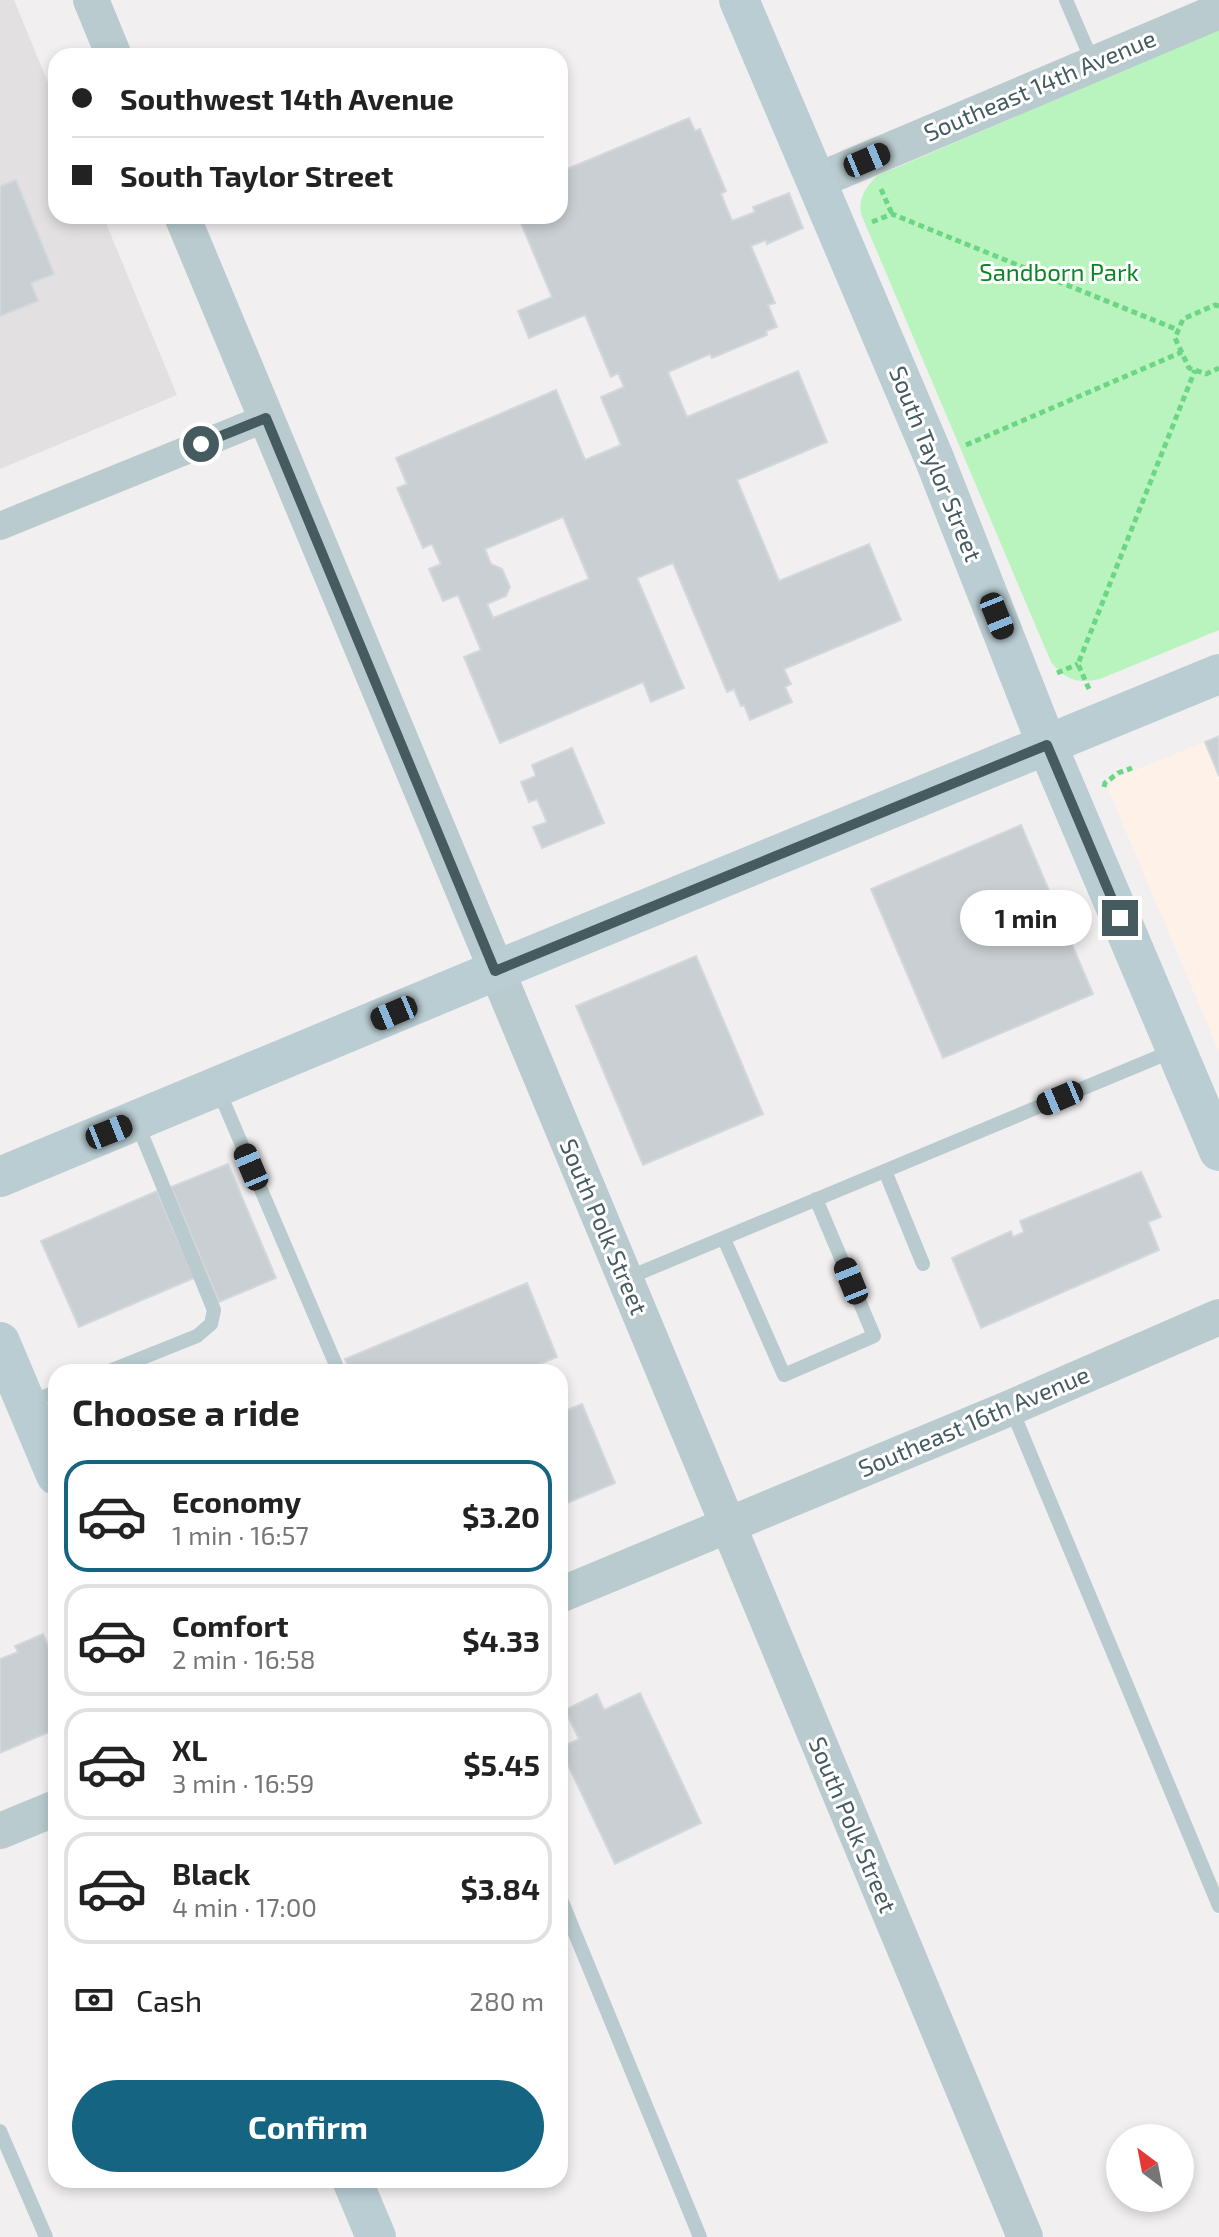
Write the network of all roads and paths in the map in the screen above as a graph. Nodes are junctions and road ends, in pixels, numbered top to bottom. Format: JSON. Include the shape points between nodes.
{"nodes":[{"id":1,"x":91,"y":0,"type":"edge"},
{"id":2,"x":739,"y":0,"type":"edge"},
{"id":3,"x":1066,"y":0,"type":"edge"},
{"id":4,"x":1219,"y":11,"type":"edge"},
{"id":5,"x":111,"y":48,"type":"edge"},
{"id":6,"x":1093,"y":64,"type":"junction"},
{"id":7,"x":817,"y":181,"type":"junction"},
{"id":8,"x":880,"y":187,"type":"dead end"},
{"id":9,"x":892,"y":214,"type":"junction"},
{"id":10,"x":872,"y":222,"type":"dead end"},
{"id":11,"x":185,"y":224,"type":"edge"},
{"id":12,"x":1219,"y":306,"type":"edge"},
{"id":13,"x":1178,"y":330,"type":"junction"},
{"id":14,"x":1182,"y":352,"type":"junction"},
{"id":15,"x":1219,"y":368,"type":"edge"},
{"id":16,"x":1195,"y":370,"type":"junction"},
{"id":17,"x":266,"y":418,"type":"junction"},
{"id":18,"x":983,"y":437,"type":"dead end"},
{"id":19,"x":0,"y":526,"type":"edge"},
{"id":20,"x":1078,"y":664,"type":"junction"},
{"id":21,"x":1219,"y":674,"type":"edge"},
{"id":22,"x":1050,"y":675,"type":"dead end"},
{"id":23,"x":1089,"y":691,"type":"dead end"},
{"id":24,"x":1047,"y":745,"type":"junction"},
{"id":25,"x":1132,"y":768,"type":"dead end"},
{"id":26,"x":1104,"y":791,"type":"dead end"},
{"id":27,"x":495,"y":971,"type":"junction"},
{"id":28,"x":1176,"y":1050,"type":"junction"},
{"id":29,"x":217,"y":1087,"type":"junction"},
{"id":30,"x":136,"y":1120,"type":"junction"},
{"id":31,"x":1219,"y":1151,"type":"edge"},
{"id":32,"x":885,"y":1171,"type":"junction"},
{"id":33,"x":0,"y":1177,"type":"edge"},
{"id":34,"x":816,"y":1199,"type":"junction"},
{"id":35,"x":724,"y":1239,"type":"junction"},
{"id":36,"x":923,"y":1264,"type":"dead end"},
{"id":37,"x":625,"y":1279,"type":"junction"},
{"id":38,"x":1219,"y":1317,"type":"edge"},
{"id":39,"x":0,"y":1342,"type":"edge"},
{"id":40,"x":127,"y":1364,"type":"edge"},
{"id":41,"x":336,"y":1364,"type":"edge"},
{"id":42,"x":41,"y":1398,"type":"edge"},
{"id":43,"x":1010,"y":1408,"type":"junction"},
{"id":44,"x":48,"y":1434,"type":"edge"},
{"id":45,"x":727,"y":1524,"type":"junction"},
{"id":46,"x":568,"y":1592,"type":"edge"},
{"id":47,"x":48,"y":1811,"type":"edge"},
{"id":48,"x":0,"y":1831,"type":"edge"},
{"id":49,"x":1219,"y":1906,"type":"edge"},
{"id":50,"x":568,"y":1916,"type":"edge"},
{"id":51,"x":0,"y":2131,"type":"edge"},
{"id":52,"x":355,"y":2188,"type":"edge"},
{"id":53,"x":46,"y":2237,"type":"edge"},
{"id":54,"x":376,"y":2237,"type":"edge"},
{"id":55,"x":700,"y":2237,"type":"edge"},
{"id":56,"x":1025,"y":2237,"type":"edge"}],
"edges":[{"from":1,"to":5,"type":"street"},
{"from":2,"to":7,"type":"main road","name":"South Taylor Street"},
{"from":3,"to":6,"type":"lane"},
{"from":4,"to":6,"type":"street","name":"Southeast 14th Avenue"},
{"from":6,"to":7,"type":"street","name":"Southeast 14th Avenue"},
{"from":7,"to":24,"type":"main road","name":"South Taylor Street"},
{"from":8,"to":9,"type":"path"},
{"from":9,"to":10,"type":"path"},
{"from":9,"to":13,"type":"path"},
{"from":11,"to":17,"type":"street","name":"South Polk Street"},
{"from":12,"to":13,"type":"path","via":[[1183,319]]},
{"from":13,"to":14,"type":"path","via":[[1175,338]]},
{"from":14,"to":16,"type":"path"},
{"from":14,"to":18,"type":"path"},
{"from":15,"to":16,"type":"path","via":[[1206,374]]},
{"from":16,"to":20,"type":"path"},
{"from":17,"to":19,"type":"street"},
{"from":17,"to":27,"type":"street","name":"South Polk Street"},
{"from":20,"to":22,"type":"path"},
{"from":20,"to":23,"type":"path"},
{"from":21,"to":24,"type":"main road"},
{"from":24,"to":27,"type":"main road"},
{"from":24,"to":28,"type":"main road","name":"South Taylor Street"},
{"from":25,"to":26,"type":"path","via":[[1105,783]]},
{"from":27,"to":29,"type":"main road"},
{"from":27,"to":37,"type":"street","name":"South Polk Street"},
{"from":28,"to":31,"type":"main road","name":"South Taylor Street"},
{"from":28,"to":32,"type":"lane"},
{"from":29,"to":30,"type":"main road"},
{"from":29,"to":41,"type":"lane"},
{"from":30,"to":33,"type":"main road"},
{"from":30,"to":40,"type":"lane","via":[[214,1310],[211,1324],[197,1336]]},
{"from":32,"to":34,"type":"lane"},
{"from":32,"to":36,"type":"lane"},
{"from":34,"to":35,"type":"lane"},
{"from":34,"to":35,"type":"lane","via":[[874,1336],[784,1375]]},
{"from":35,"to":37,"type":"lane"},
{"from":37,"to":45,"type":"street","name":"South Polk Street"},
{"from":38,"to":43,"type":"street","name":"Southeast 16th Avenue"},
{"from":39,"to":42,"type":"main road"},
{"from":42,"to":44,"type":"main road"},
{"from":43,"to":45,"type":"street","name":"Southeast 16th Avenue"},
{"from":43,"to":49,"type":"lane"},
{"from":45,"to":46,"type":"street","name":"Southeast 16th Avenue"},
{"from":45,"to":56,"type":"street","name":"South Polk Street"},
{"from":47,"to":48,"type":"street"},
{"from":50,"to":55,"type":"lane"},
{"from":51,"to":53,"type":"lane"},
{"from":52,"to":54,"type":"main road"}]}
